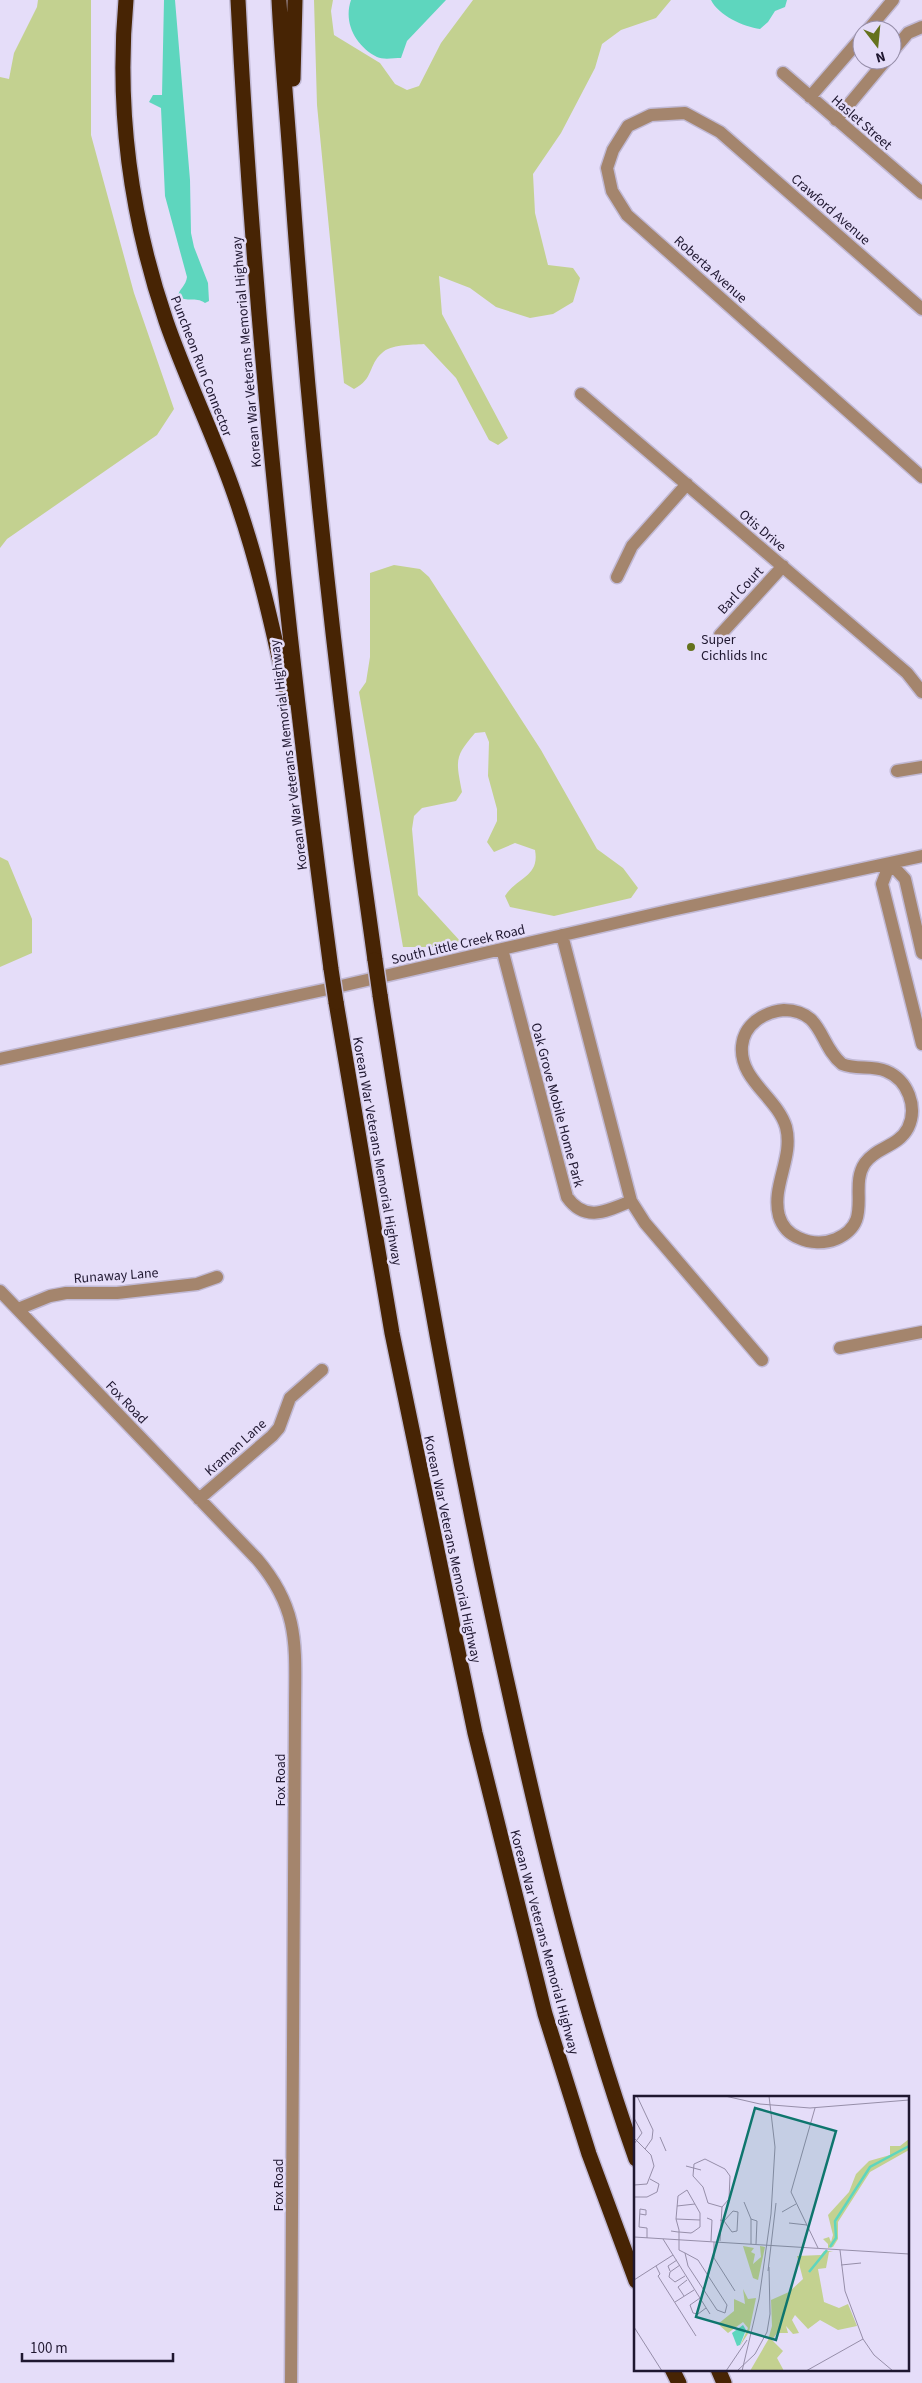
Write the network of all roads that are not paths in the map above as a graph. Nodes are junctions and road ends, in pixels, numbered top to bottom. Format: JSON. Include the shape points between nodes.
{"nodes":[{"id":1,"x":126,"y":0,"type":"edge"},
{"id":2,"x":238,"y":0,"type":"edge"},
{"id":3,"x":279,"y":0,"type":"edge"},
{"id":4,"x":295,"y":0,"type":"edge"},
{"id":5,"x":893,"y":0,"type":"edge"},
{"id":6,"x":876,"y":20,"type":"edge"},
{"id":7,"x":922,"y":28,"type":"edge"},
{"id":8,"x":902,"y":40,"type":"edge"},
{"id":9,"x":852,"y":48,"type":"edge"},
{"id":10,"x":878,"y":70,"type":"edge"},
{"id":11,"x":783,"y":74,"type":"dead end"},
{"id":12,"x":810,"y":97,"type":"junction"},
{"id":13,"x":836,"y":120,"type":"junction"},
{"id":14,"x":720,"y":132,"type":"joint"},
{"id":15,"x":291,"y":173,"type":"junction"},
{"id":16,"x":922,"y":193,"type":"edge"},
{"id":17,"x":922,"y":309,"type":"edge"},
{"id":18,"x":581,"y":394,"type":"dead end"},
{"id":19,"x":922,"y":477,"type":"edge"},
{"id":20,"x":687,"y":484,"type":"junction"},
{"id":21,"x":783,"y":566,"type":"junction"},
{"id":22,"x":617,"y":577,"type":"dead end"},
{"id":23,"x":720,"y":635,"type":"dead end"},
{"id":24,"x":922,"y":692,"type":"edge"},
{"id":25,"x":922,"y":767,"type":"edge"},
{"id":26,"x":897,"y":771,"type":"dead end"},
{"id":27,"x":308,"y":795,"type":"junction"},
{"id":28,"x":922,"y":856,"type":"edge"},
{"id":29,"x":890,"y":863,"type":"junction"},
{"id":30,"x":562,"y":935,"type":"junction"},
{"id":31,"x":502,"y":949,"type":"junction"},
{"id":32,"x":922,"y":953,"type":"edge"},
{"id":33,"x":922,"y":1044,"type":"edge"},
{"id":34,"x":0,"y":1059,"type":"edge"},
{"id":35,"x":916,"y":1100,"type":"edge"},
{"id":36,"x":631,"y":1201,"type":"junction"},
{"id":37,"x":217,"y":1277,"type":"dead end"},
{"id":38,"x":0,"y":1290,"type":"edge"},
{"id":39,"x":18,"y":1309,"type":"junction"},
{"id":40,"x":922,"y":1332,"type":"edge"},
{"id":41,"x":840,"y":1348,"type":"dead end"},
{"id":42,"x":762,"y":1360,"type":"dead end"},
{"id":43,"x":322,"y":1370,"type":"dead end"},
{"id":44,"x":199,"y":1499,"type":"junction"},
{"id":45,"x":634,"y":2153,"type":"edge"},
{"id":46,"x":634,"y":2276,"type":"edge"},
{"id":47,"x":672,"y":2370,"type":"edge"},
{"id":48,"x":718,"y":2370,"type":"edge"},
{"id":49,"x":291,"y":2383,"type":"edge"},
{"id":50,"x":679,"y":2383,"type":"edge"},
{"id":51,"x":724,"y":2383,"type":"edge"}],
"edges":[{"from":1,"to":27,"type":"highway","name":"Puncheon Run Connector","via":[[123,49],[125,117],[141,233],[166,322],[228,476],[256,561]]},
{"from":2,"to":27,"type":"highway","name":"Korean War Veterans Memorial Highway","via":[[262,362]]},
{"from":3,"to":15,"type":"highway","name":"Korean War Veterans Memorial Highway"},
{"from":4,"to":15,"type":"highway"},
{"from":5,"to":6,"type":"street"},
{"from":7,"to":8,"type":"street","via":[[908,33]]},
{"from":9,"to":12,"type":"street"},
{"from":10,"to":13,"type":"street"},
{"from":11,"to":12,"type":"street","name":"Haslet Street"},
{"from":12,"to":13,"type":"street","name":"Haslet Street"},
{"from":13,"to":16,"type":"street","name":"Haslet Street"},
{"from":14,"to":17,"type":"street","name":"Crawford Avenue"},
{"from":14,"to":19,"type":"street","name":"Roberta Avenue","via":[[684,113],[652,115],[628,126],[613,150],[607,168],[612,192],[628,215]]},
{"from":15,"to":45,"type":"highway","name":"Korean War Veterans Memorial Highway","bridge":true,"via":[[322,547],[344,733],[401,1135],[499,1647],[582,1990]]},
{"from":18,"to":20,"type":"street","name":"Otis Drive"},
{"from":20,"to":21,"type":"street","name":"Otis Drive"},
{"from":20,"to":22,"type":"street","via":[[632,546]]},
{"from":21,"to":23,"type":"street","name":"Barl Court"},
{"from":21,"to":24,"type":"street","name":"Otis Drive","via":[[908,673]]},
{"from":25,"to":26,"type":"street"},
{"from":27,"to":46,"type":"highway","name":"Korean War Veterans Memorial Highway","bridge":true,"via":[[336,1002],[394,1342],[475,1733],[550,2032],[588,2154]]},
{"from":28,"to":29,"type":"street","name":"South Little Creek Road"},
{"from":29,"to":30,"type":"street","name":"South Little Creek Road"},
{"from":29,"to":32,"type":"street","via":[[905,879]]},
{"from":29,"to":33,"type":"street","via":[[882,884]]},
{"from":30,"to":31,"type":"street","name":"South Little Creek Road"},
{"from":30,"to":36,"type":"street"},
{"from":31,"to":34,"type":"street","name":"South Little Creek Road"},
{"from":31,"to":36,"type":"street","name":"Oak Grove Mobile Home Park","via":[[567,1197],[578,1210],[588,1213]]},
{"from":35,"to":35,"type":"street","via":[[886,1071],[842,1064],[831,1052],[820,1029],[802,1013],[784,1010],[764,1014],[744,1036],[742,1054],[745,1065],[779,1110],[786,1127],[788,1147],[778,1192],[778,1209],[784,1226],[797,1237],[813,1242],[830,1241],[846,1233],[859,1210],[862,1167],[905,1132]]},
{"from":36,"to":42,"type":"street","via":[[645,1223]]},
{"from":37,"to":39,"type":"street","name":"Runaway Lane","via":[[197,1284],[50,1296]]},
{"from":38,"to":39,"type":"street","name":"Fox Road"},
{"from":39,"to":44,"type":"street","name":"Fox Road"},
{"from":40,"to":41,"type":"street"},
{"from":43,"to":44,"type":"street","name":"Kraman Lane","via":[[290,1398],[279,1428],[272,1436]]},
{"from":44,"to":49,"type":"street","name":"Fox Road","via":[[257,1559],[278,1586],[289,1612],[294,1641]]},
{"from":47,"to":50,"type":"highway"},
{"from":48,"to":51,"type":"highway"}]}
